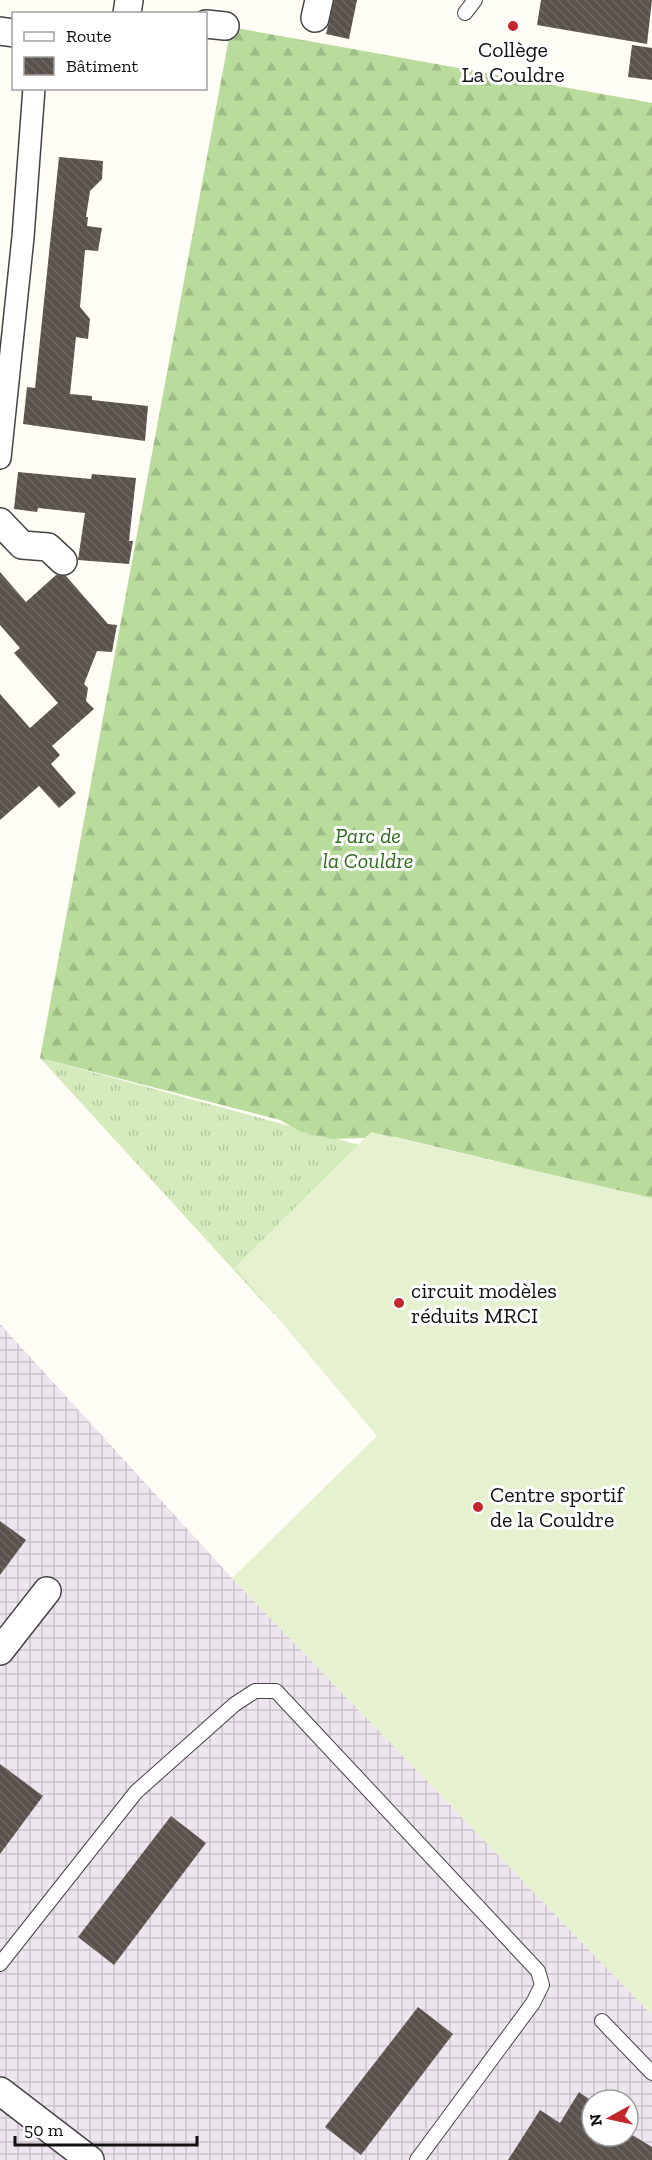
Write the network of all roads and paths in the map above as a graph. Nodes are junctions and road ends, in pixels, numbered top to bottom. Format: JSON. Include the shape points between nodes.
{"nodes":[{"id":1,"x":475,"y":0,"type":"edge"},
{"id":2,"x":465,"y":13,"type":"dead end"},
{"id":3,"x":34,"y":90,"type":"edge"},
{"id":4,"x":0,"y":458,"type":"edge"},
{"id":5,"x":0,"y":522,"type":"edge"},
{"id":6,"x":63,"y":561,"type":"dead end"},
{"id":7,"x":47,"y":1591,"type":"dead end"},
{"id":8,"x":0,"y":1651,"type":"edge"},
{"id":9,"x":0,"y":1964,"type":"edge"},
{"id":10,"x":602,"y":2021,"type":"dead end"},
{"id":11,"x":652,"y":2073,"type":"edge"},
{"id":12,"x":0,"y":2091,"type":"edge"},
{"id":13,"x":90,"y":2160,"type":"edge"},
{"id":14,"x":417,"y":2160,"type":"edge"}],
"edges":[{"from":1,"to":2,"type":"lane"},
{"from":3,"to":4,"type":"street"},
{"from":5,"to":6,"type":"street","via":[[22,545],[48,546]]},
{"from":7,"to":8,"type":"street"},
{"from":9,"to":14,"type":"lane","via":[[135,1792],[235,1704],[255,1691],[276,1691],[538,1971],[542,1985],[533,2003]]},
{"from":10,"to":11,"type":"lane"},
{"from":12,"to":13,"type":"street"}]}
